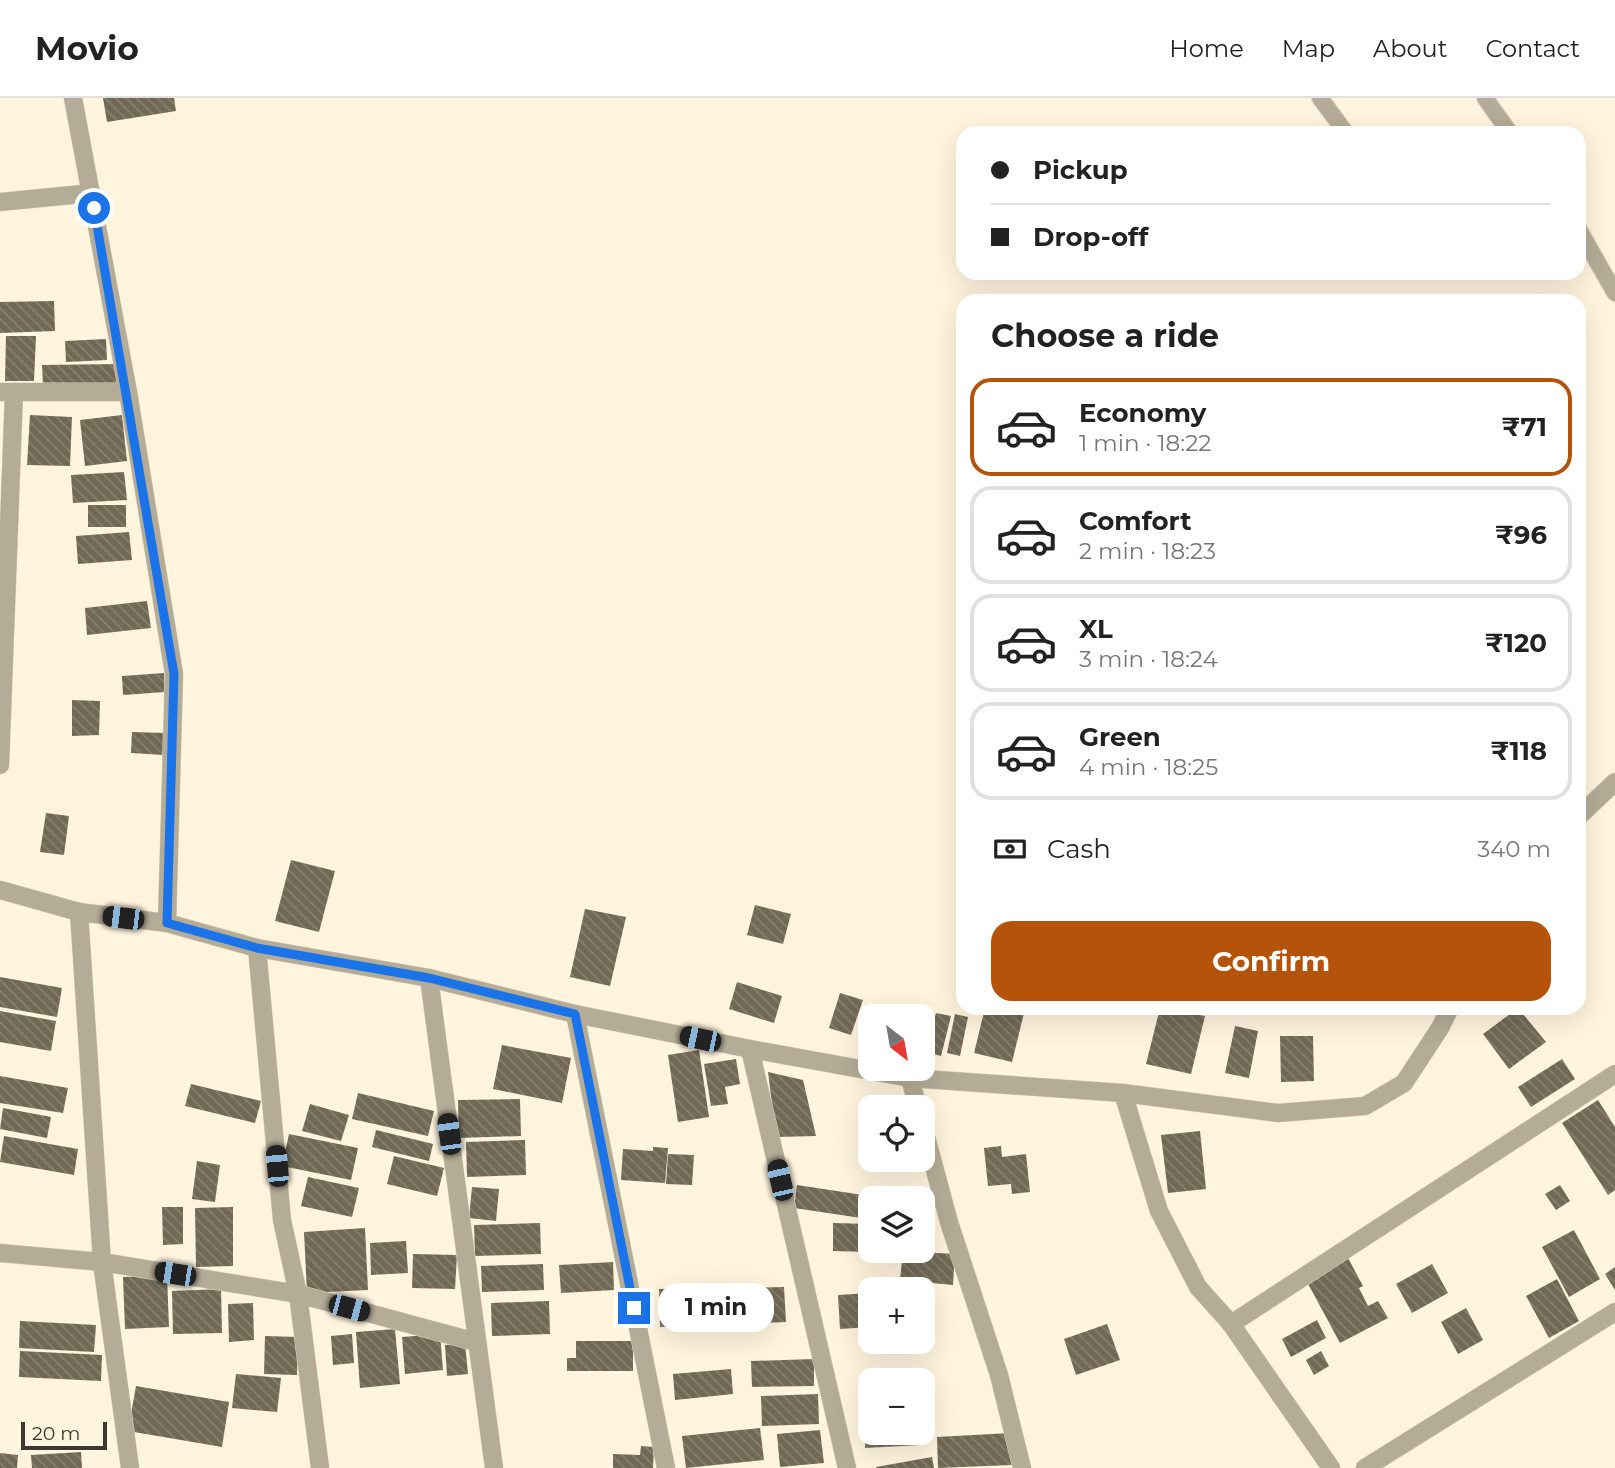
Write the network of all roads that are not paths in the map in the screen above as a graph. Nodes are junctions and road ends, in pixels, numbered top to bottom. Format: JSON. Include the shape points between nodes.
{"nodes":[{"id":1,"x":73,"y":98,"type":"edge"},
{"id":2,"x":1320,"y":98,"type":"edge"},
{"id":3,"x":1485,"y":98,"type":"edge"},
{"id":4,"x":1341,"y":126,"type":"edge"},
{"id":5,"x":1505,"y":126,"type":"edge"},
{"id":6,"x":92,"y":193,"type":"junction"},
{"id":7,"x":0,"y":202,"type":"edge"},
{"id":8,"x":1586,"y":242,"type":"edge"},
{"id":9,"x":1615,"y":293,"type":"edge"},
{"id":10,"x":7,"y":392,"type":"edge"},
{"id":11,"x":128,"y":392,"type":"junction"},
{"id":12,"x":0,"y":765,"type":"edge"},
{"id":13,"x":1615,"y":782,"type":"edge"},
{"id":14,"x":1586,"y":809,"type":"edge"},
{"id":15,"x":0,"y":890,"type":"edge"},
{"id":16,"x":79,"y":912,"type":"junction"},
{"id":17,"x":167,"y":923,"type":"junction"},
{"id":18,"x":257,"y":948,"type":"junction"},
{"id":19,"x":429,"y":978,"type":"junction"},
{"id":20,"x":575,"y":1014,"type":"junction"},
{"id":21,"x":1446,"y":1015,"type":"edge"},
{"id":22,"x":750,"y":1049,"type":"junction"},
{"id":23,"x":858,"y":1069,"type":"edge"},
{"id":24,"x":1615,"y":1074,"type":"edge"},
{"id":25,"x":935,"y":1080,"type":"edge"},
{"id":26,"x":1124,"y":1093,"type":"junction"},
{"id":27,"x":935,"y":1170,"type":"edge"},
{"id":28,"x":0,"y":1252,"type":"edge"},
{"id":29,"x":102,"y":1262,"type":"junction"},
{"id":30,"x":298,"y":1294,"type":"junction"},
{"id":31,"x":1615,"y":1312,"type":"edge"},
{"id":32,"x":1231,"y":1324,"type":"junction"},
{"id":33,"x":477,"y":1342,"type":"junction"},
{"id":34,"x":130,"y":1468,"type":"edge"},
{"id":35,"x":320,"y":1468,"type":"edge"},
{"id":36,"x":494,"y":1468,"type":"edge"},
{"id":37,"x":666,"y":1468,"type":"edge"},
{"id":38,"x":847,"y":1468,"type":"edge"},
{"id":39,"x":1022,"y":1468,"type":"edge"},
{"id":40,"x":1331,"y":1468,"type":"edge"},
{"id":41,"x":1365,"y":1468,"type":"edge"}],
"edges":[{"from":1,"to":6,"type":"street"},
{"from":2,"to":4,"type":"lane"},
{"from":3,"to":5,"type":"lane"},
{"from":6,"to":7,"type":"street"},
{"from":6,"to":11,"type":"street"},
{"from":8,"to":9,"type":"lane"},
{"from":10,"to":11,"type":"street"},
{"from":10,"to":12,"type":"street"},
{"from":11,"to":17,"type":"street","via":[[174,674]]},
{"from":13,"to":14,"type":"street"},
{"from":15,"to":16,"type":"street"},
{"from":16,"to":17,"type":"street"},
{"from":16,"to":29,"type":"street"},
{"from":17,"to":18,"type":"street"},
{"from":18,"to":19,"type":"street"},
{"from":18,"to":30,"type":"street","via":[[282,1220]]},
{"from":19,"to":20,"type":"street"},
{"from":19,"to":33,"type":"street"},
{"from":20,"to":22,"type":"street"},
{"from":20,"to":37,"type":"street"},
{"from":21,"to":26,"type":"street","via":[[1404,1083],[1365,1107],[1278,1113]]},
{"from":22,"to":23,"type":"street"},
{"from":22,"to":38,"type":"street"},
{"from":24,"to":32,"type":"street"},
{"from":25,"to":26,"type":"street"},
{"from":26,"to":32,"type":"street","via":[[1160,1210],[1198,1287]]},
{"from":27,"to":39,"type":"street","via":[[999,1375]]},
{"from":28,"to":29,"type":"street"},
{"from":29,"to":30,"type":"street"},
{"from":29,"to":34,"type":"street"},
{"from":30,"to":33,"type":"street"},
{"from":30,"to":35,"type":"street"},
{"from":31,"to":41,"type":"street"},
{"from":32,"to":40,"type":"street"},
{"from":33,"to":36,"type":"street"}]}
